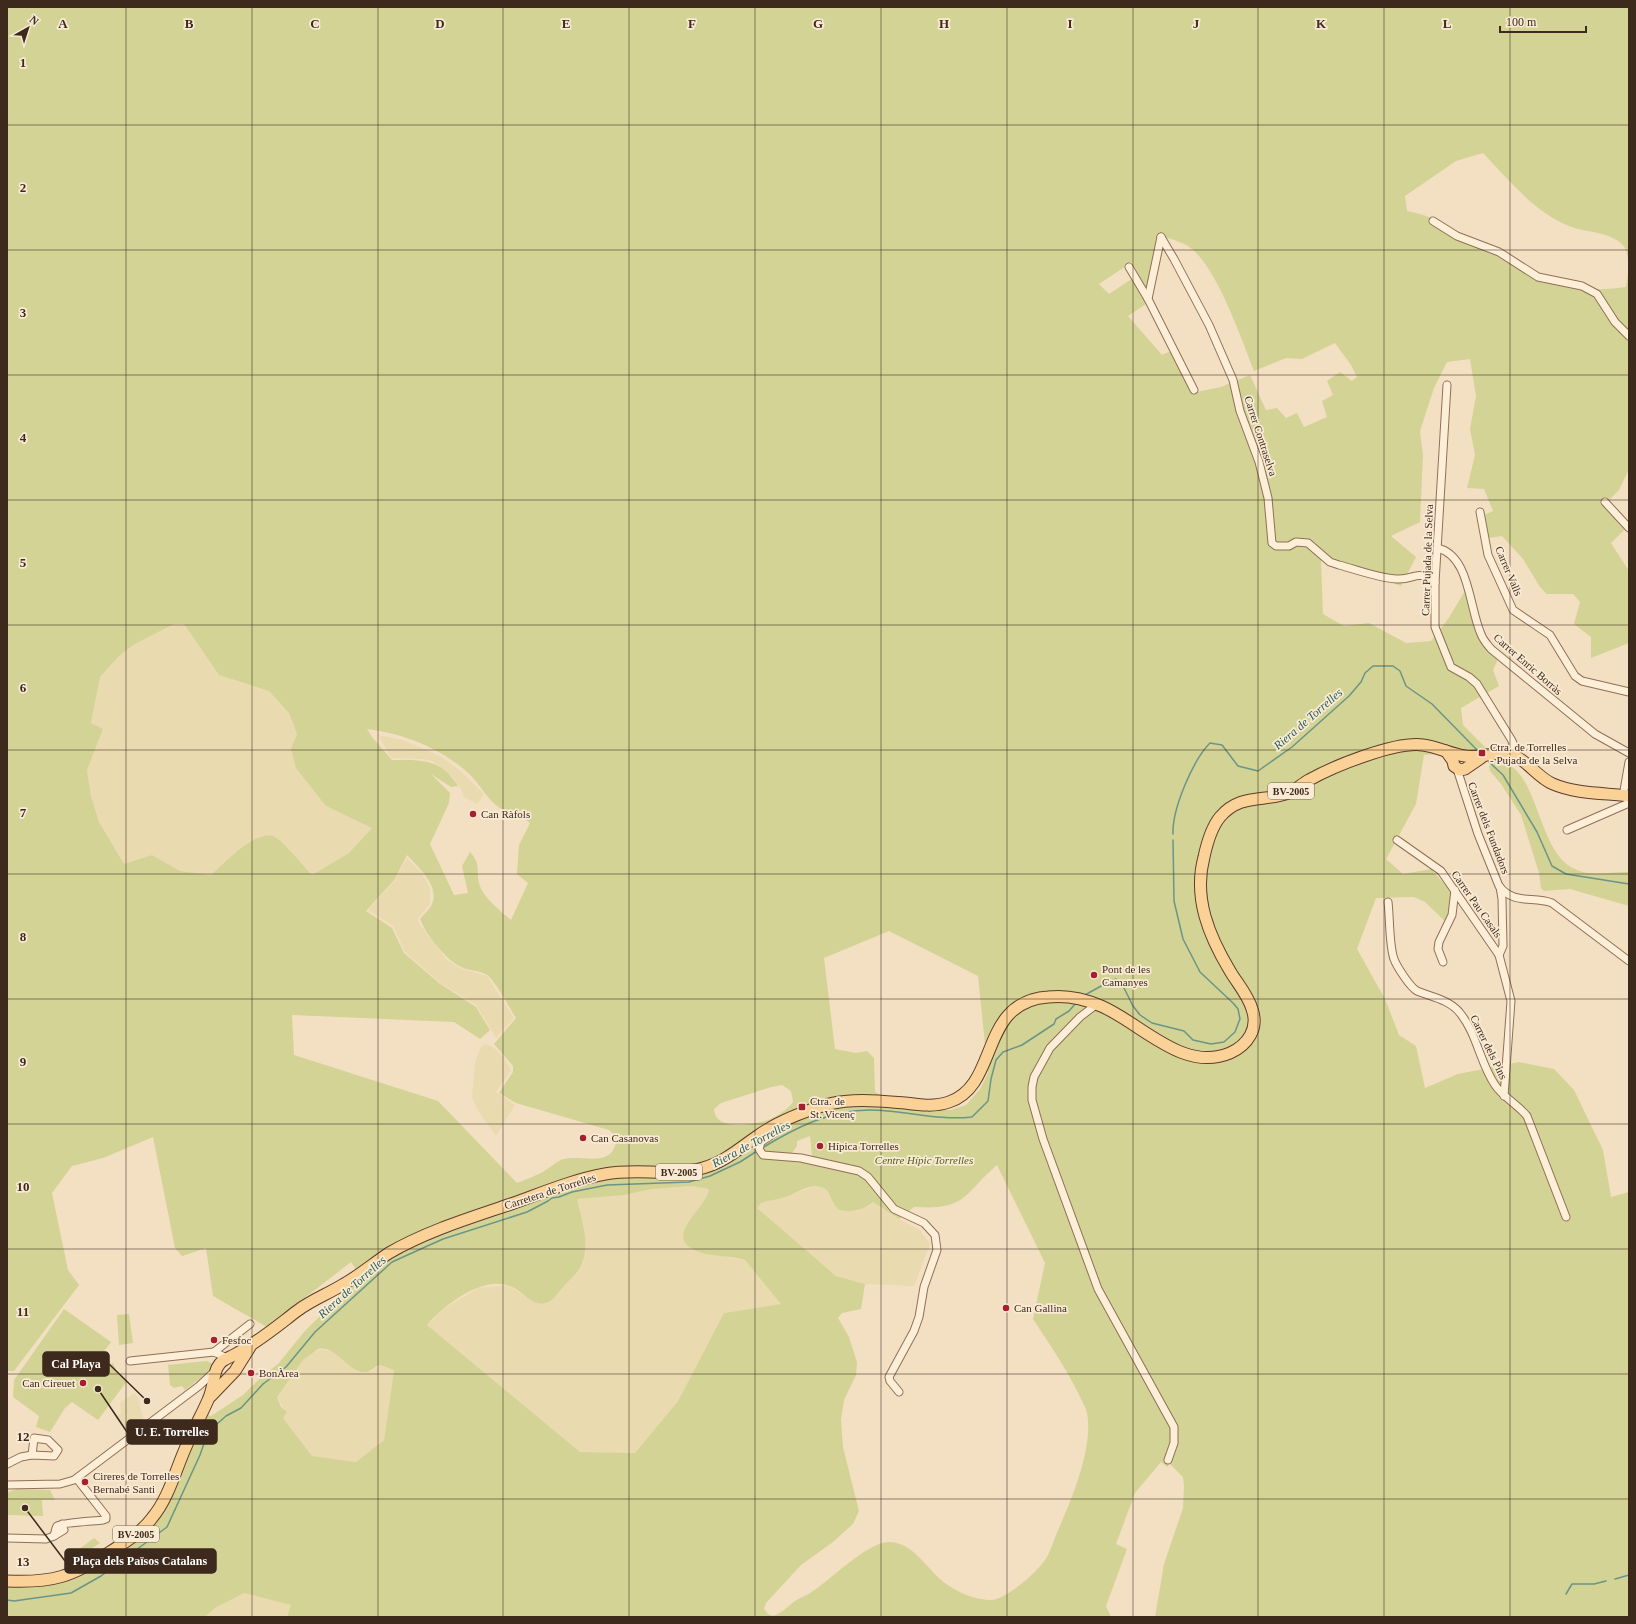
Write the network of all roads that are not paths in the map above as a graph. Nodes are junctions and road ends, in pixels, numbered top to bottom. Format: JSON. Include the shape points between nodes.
{"nodes":[{"id":1,"x":1433,"y":220,"type":"dead end"},
{"id":2,"x":1129,"y":267,"type":"dead end"},
{"id":3,"x":1148,"y":299,"type":"junction"},
{"id":4,"x":1629,"y":336,"type":"edge"},
{"id":5,"x":1447,"y":385,"type":"dead end"},
{"id":6,"x":1194,"y":390,"type":"dead end"},
{"id":7,"x":1606,"y":502,"type":"dead end"},
{"id":8,"x":1480,"y":512,"type":"dead end"},
{"id":9,"x":1629,"y":528,"type":"edge"},
{"id":10,"x":1437,"y":548,"type":"junction"},
{"id":11,"x":1435,"y":582,"type":"junction"},
{"id":12,"x":1629,"y":692,"type":"edge"},
{"id":13,"x":1629,"y":752,"type":"edge"},
{"id":14,"x":1511,"y":755,"type":"junction"},
{"id":15,"x":1461,"y":762,"type":"junction"},
{"id":16,"x":1629,"y":762,"type":"edge"},
{"id":17,"x":1627,"y":798,"type":"edge"},
{"id":18,"x":1567,"y":830,"type":"dead end"},
{"id":19,"x":1397,"y":840,"type":"dead end"},
{"id":20,"x":1499,"y":886,"type":"junction"},
{"id":21,"x":1455,"y":890,"type":"junction"},
{"id":22,"x":1388,"y":902,"type":"dead end"},
{"id":23,"x":1499,"y":955,"type":"junction"},
{"id":24,"x":1629,"y":961,"type":"edge"},
{"id":25,"x":1443,"y":962,"type":"dead end"},
{"id":26,"x":1097,"y":1004,"type":"junction"},
{"id":27,"x":1504,"y":1096,"type":"junction"},
{"id":28,"x":787,"y":1119,"type":"junction"},
{"id":29,"x":1566,"y":1217,"type":"dead end"},
{"id":30,"x":250,"y":1324,"type":"dead end"},
{"id":31,"x":226,"y":1342,"type":"junction"},
{"id":32,"x":210,"y":1352,"type":"junction"},
{"id":33,"x":230,"y":1359,"type":"junction"},
{"id":34,"x":130,"y":1361,"type":"dead end"},
{"id":35,"x":219,"y":1375,"type":"junction"},
{"id":36,"x":199,"y":1386,"type":"junction"},
{"id":37,"x":899,"y":1392,"type":"dead end"},
{"id":38,"x":32,"y":1455,"type":"dead end"},
{"id":39,"x":1168,"y":1460,"type":"dead end"},
{"id":40,"x":7,"y":1464,"type":"edge"},
{"id":41,"x":77,"y":1479,"type":"junction"},
{"id":42,"x":7,"y":1485,"type":"edge"},
{"id":43,"x":7,"y":1538,"type":"edge"},
{"id":44,"x":7,"y":1581,"type":"edge"}],
"edges":[{"from":1,"to":4,"type":"street","via":[[1457,236],[1499,252],[1538,277],[1582,286],[1597,294],[1615,322]]},
{"from":2,"to":3,"type":"street"},
{"from":3,"to":6,"type":"street"},
{"from":3,"to":11,"type":"street","name":"Carrer Contraselva","via":[[1161,237],[1233,380],[1240,411],[1259,462],[1268,498],[1272,543],[1276,546],[1289,546],[1296,542],[1308,543],[1330,562],[1339,565],[1398,579],[1426,576]]},
{"from":5,"to":10,"type":"street","name":"Carrer Pujada de la Selva"},
{"from":7,"to":9,"type":"street"},
{"from":8,"to":12,"type":"street","name":"Carrer Valls","via":[[1488,555],[1513,610],[1550,635],[1575,676],[1582,681]]},
{"from":10,"to":11,"type":"street","name":"Carrer Pujada de la Selva"},
{"from":10,"to":13,"type":"street","name":"Carrer Enric Borràs","via":[[1446,550],[1460,564],[1480,633],[1491,649],[1595,734]]},
{"from":11,"to":14,"type":"street","name":"Carrer Pujada de la Selva","via":[[1435,627],[1444,655],[1451,667],[1477,684],[1513,743]]},
{"from":14,"to":15,"type":"main road","number":"BV-2005","via":[[1501,753]]},
{"from":14,"to":17,"type":"main road","via":[[1558,786]]},
{"from":15,"to":20,"type":"street","name":"Carrer dels Fundadors","via":[[1478,834]]},
{"from":15,"to":26,"type":"main road","name":"Carretera de Torrelles","number":"BV-2005","via":[[1435,747],[1415,744],[1390,748],[1323,773],[1286,794],[1254,798],[1237,804],[1218,820],[1209,839],[1201,868],[1201,901],[1208,930],[1253,1012],[1252,1033],[1238,1048],[1214,1057],[1183,1052],[1150,1036]]},
{"from":16,"to":17,"type":"street","via":[[1625,783]]},
{"from":17,"to":18,"type":"street"},
{"from":19,"to":21,"type":"street","name":"Carrer Pau Casals","via":[[1441,871]]},
{"from":20,"to":23,"type":"street","via":[[1502,899],[1503,946]]},
{"from":20,"to":24,"type":"street","name":"Carrer dels Fundadors","via":[[1512,897],[1552,903]]},
{"from":21,"to":23,"type":"street","name":"Carrer Pau Casals"},
{"from":21,"to":25,"type":"street","via":[[1452,915],[1439,942],[1438,949]]},
{"from":22,"to":27,"type":"street","name":"Carrer dels Pins","via":[[1394,960],[1415,990],[1447,1003],[1459,1012],[1468,1025],[1494,1084]]},
{"from":23,"to":27,"type":"street","via":[[1511,1001]]},
{"from":26,"to":28,"type":"main road","name":"Carretera de Torrelles","number":"BV-2005","via":[[1079,999],[1040,998],[1016,1009],[998,1031],[975,1082],[966,1093],[954,1100],[928,1105],[849,1101],[830,1104]]},
{"from":26,"to":39,"type":"street","via":[[1080,1017],[1050,1048],[1034,1077],[1032,1100],[1042,1139],[1098,1289],[1174,1427],[1174,1443]]},
{"from":27,"to":29,"type":"street","name":"Carrer dels Pins","via":[[1519,1106],[1527,1116]]},
{"from":28,"to":33,"type":"main road","name":"Carretera de Torrelles","number":"BV-2005","via":[[708,1167],[680,1172],[631,1171],[569,1182],[474,1216],[410,1243],[345,1284],[305,1305]]},
{"from":28,"to":37,"type":"street","via":[[782,1128],[763,1139],[759,1150],[767,1156],[808,1159],[859,1171],[868,1177],[894,1209],[920,1220],[932,1231],[936,1240],[937,1250],[924,1287],[919,1317],[889,1377]]},
{"from":30,"to":31,"type":"street"},
{"from":31,"to":32,"type":"street"},
{"from":31,"to":33,"type":"street","via":[[223,1350]]},
{"from":32,"to":33,"type":"street"},
{"from":32,"to":34,"type":"street"},
{"from":32,"to":35,"type":"street","via":[[216,1358]]},
{"from":33,"to":35,"type":"main road","name":"Carretera de Torrelles","number":"BV-2005"},
{"from":33,"to":35,"type":"main road","name":"Carretera de Torrelles","number":"BV-2005","via":[[234,1373]]},
{"from":35,"to":36,"type":"street"},
{"from":35,"to":36,"type":"street"},
{"from":35,"to":44,"type":"main road","name":"Carretera de Torrelles","number":"BV-2005","via":[[164,1501],[154,1517],[141,1530],[72,1574],[41,1582]]},
{"from":36,"to":41,"type":"street"},
{"from":38,"to":40,"type":"street"},
{"from":41,"to":42,"type":"street","via":[[60,1484]]},
{"from":41,"to":43,"type":"street","via":[[106,1519],[62,1524],[57,1526],[54,1536],[46,1539]]}]}
